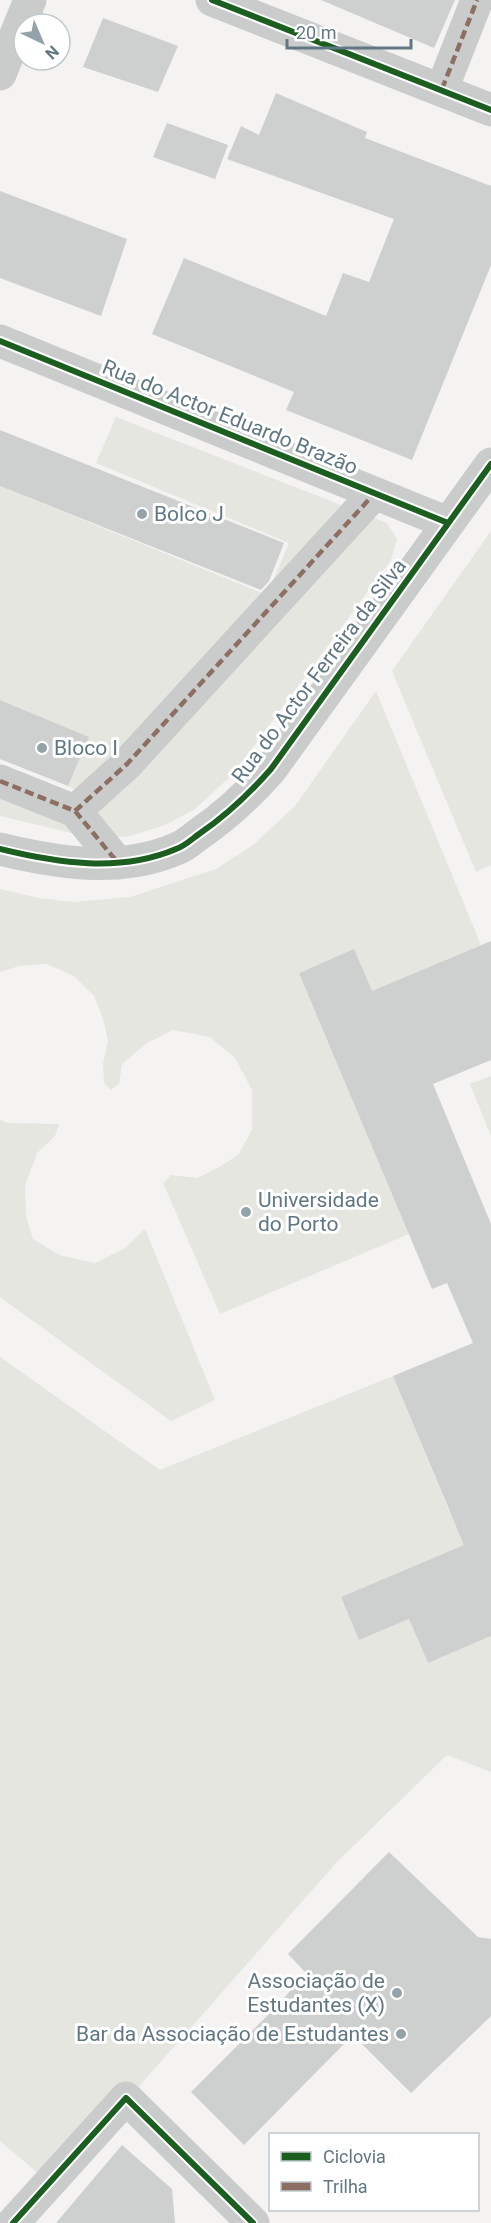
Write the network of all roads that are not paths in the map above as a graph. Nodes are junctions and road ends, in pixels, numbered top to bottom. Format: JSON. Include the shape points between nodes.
{"nodes":[{"id":1,"x":30,"y":0,"type":"edge"},
{"id":2,"x":212,"y":0,"type":"edge"},
{"id":3,"x":477,"y":0,"type":"edge"},
{"id":4,"x":0,"y":74,"type":"edge"},
{"id":5,"x":442,"y":89,"type":"junction"},
{"id":6,"x":491,"y":110,"type":"edge"},
{"id":7,"x":0,"y":342,"type":"edge"},
{"id":8,"x":491,"y":464,"type":"edge"},
{"id":9,"x":374,"y":494,"type":"junction"},
{"id":10,"x":448,"y":523,"type":"junction"},
{"id":11,"x":0,"y":781,"type":"edge"},
{"id":12,"x":75,"y":811,"type":"junction"},
{"id":13,"x":0,"y":849,"type":"edge"},
{"id":14,"x":118,"y":862,"type":"junction"},
{"id":15,"x":13,"y":2223,"type":"edge"},
{"id":16,"x":253,"y":2223,"type":"edge"}],
"edges":[{"from":1,"to":4,"type":"street"},
{"from":2,"to":5,"type":"street"},
{"from":3,"to":5,"type":"street"},
{"from":5,"to":6,"type":"street"},
{"from":7,"to":9,"type":"street","name":"Rua do Actor Eduardo Brazão"},
{"from":8,"to":10,"type":"street","name":"Rua do Actor Ferreira da Silva"},
{"from":9,"to":10,"type":"street","name":"Rua do Actor Eduardo Brazão"},
{"from":9,"to":12,"type":"street","via":[[127,764]]},
{"from":10,"to":14,"type":"street","name":"Rua do Actor Ferreira da Silva","via":[[271,769],[245,799],[179,848],[150,859]]},
{"from":11,"to":12,"type":"street"},
{"from":12,"to":14,"type":"street"},
{"from":13,"to":14,"type":"street","name":"Rua do Actor Ferreira da Silva","via":[[65,862]]},
{"from":15,"to":16,"type":"street","via":[[126,2098]]}]}
